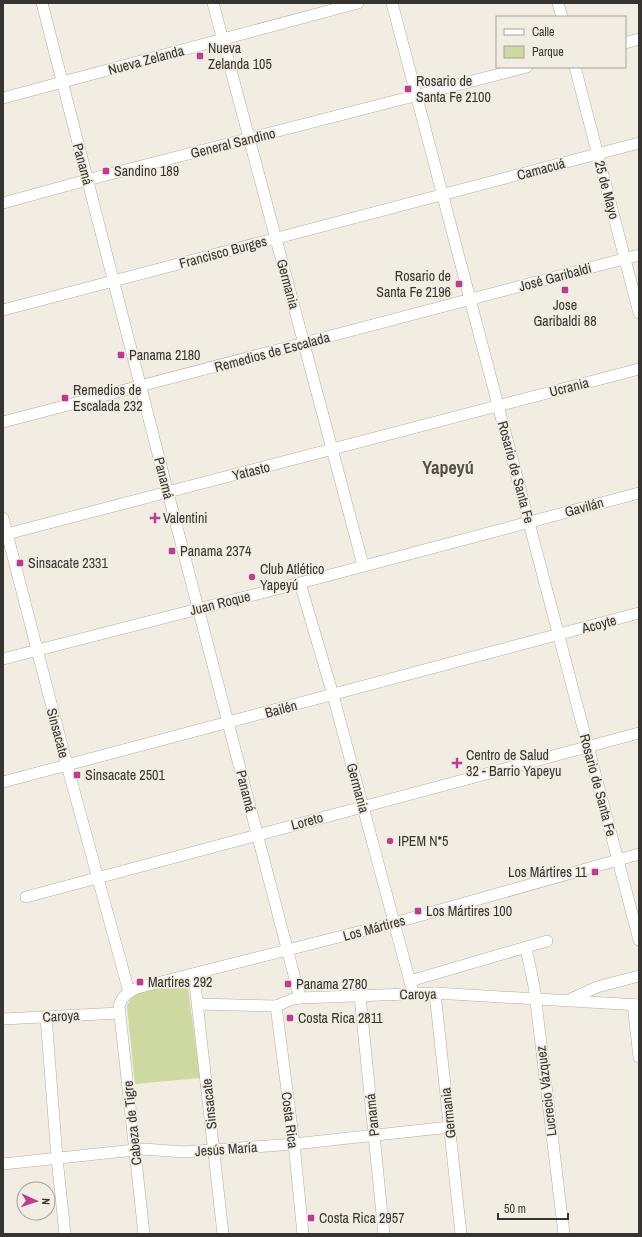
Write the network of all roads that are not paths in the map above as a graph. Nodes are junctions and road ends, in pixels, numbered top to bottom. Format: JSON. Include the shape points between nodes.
{"nodes":[{"id":1,"x":42,"y":3,"type":"edge"},
{"id":2,"x":213,"y":3,"type":"edge"},
{"id":3,"x":358,"y":3,"type":"edge"},
{"id":4,"x":392,"y":3,"type":"edge"},
{"id":5,"x":558,"y":3,"type":"edge"},
{"id":6,"x":562,"y":16,"type":"edge"},
{"id":7,"x":222,"y":39,"type":"junction"},
{"id":8,"x":639,"y":39,"type":"edge"},
{"id":9,"x":626,"y":43,"type":"edge"},
{"id":10,"x":523,"y":68,"type":"edge"},
{"id":11,"x":575,"y":68,"type":"edge"},
{"id":12,"x":62,"y":82,"type":"junction"},
{"id":13,"x":417,"y":95,"type":"junction"},
{"id":14,"x":3,"y":98,"type":"edge"},
{"id":15,"x":249,"y":139,"type":"junction"},
{"id":16,"x":639,"y":143,"type":"edge"},
{"id":17,"x":598,"y":154,"type":"junction"},
{"id":18,"x":87,"y":180,"type":"junction"},
{"id":19,"x":443,"y":194,"type":"junction"},
{"id":20,"x":3,"y":203,"type":"edge"},
{"id":21,"x":275,"y":239,"type":"junction"},
{"id":22,"x":639,"y":255,"type":"edge"},
{"id":23,"x":625,"y":259,"type":"junction"},
{"id":24,"x":114,"y":281,"type":"junction"},
{"id":25,"x":471,"y":299,"type":"junction"},
{"id":26,"x":3,"y":310,"type":"edge"},
{"id":27,"x":639,"y":313,"type":"edge"},
{"id":28,"x":304,"y":343,"type":"junction"},
{"id":29,"x":639,"y":369,"type":"edge"},
{"id":30,"x":141,"y":386,"type":"junction"},
{"id":31,"x":498,"y":405,"type":"junction"},
{"id":32,"x":3,"y":422,"type":"edge"},
{"id":33,"x":332,"y":450,"type":"junction"},
{"id":34,"x":168,"y":493,"type":"junction"},
{"id":35,"x":639,"y":493,"type":"edge"},
{"id":36,"x":3,"y":518,"type":"edge"},
{"id":37,"x":529,"y":522,"type":"junction"},
{"id":38,"x":5,"y":535,"type":"edge"},
{"id":39,"x":363,"y":565,"type":"junction"},
{"id":40,"x":300,"y":583,"type":"junction"},
{"id":41,"x":198,"y":608,"type":"junction"},
{"id":42,"x":639,"y":613,"type":"edge"},
{"id":43,"x":559,"y":634,"type":"junction"},
{"id":44,"x":37,"y":651,"type":"junction"},
{"id":45,"x":3,"y":659,"type":"edge"},
{"id":46,"x":333,"y":695,"type":"junction"},
{"id":47,"x":228,"y":723,"type":"junction"},
{"id":48,"x":639,"y":733,"type":"edge"},
{"id":49,"x":588,"y":746,"type":"junction"},
{"id":50,"x":67,"y":766,"type":"junction"},
{"id":51,"x":3,"y":782,"type":"edge"},
{"id":52,"x":363,"y":806,"type":"junction"},
{"id":53,"x":257,"y":835,"type":"junction"},
{"id":54,"x":639,"y":854,"type":"edge"},
{"id":55,"x":618,"y":860,"type":"junction"},
{"id":56,"x":98,"y":877,"type":"junction"},
{"id":57,"x":26,"y":897,"type":"dead end"},
{"id":58,"x":394,"y":923,"type":"junction"},
{"id":59,"x":639,"y":940,"type":"edge"},
{"id":60,"x":547,"y":941,"type":"dead end"},
{"id":61,"x":526,"y":948,"type":"junction"},
{"id":62,"x":287,"y":951,"type":"junction"},
{"id":63,"x":194,"y":975,"type":"junction"},
{"id":64,"x":639,"y":976,"type":"edge"},
{"id":65,"x":410,"y":981,"type":"junction"},
{"id":66,"x":129,"y":992,"type":"junction"},
{"id":67,"x":413,"y":993,"type":"junction"},
{"id":68,"x":435,"y":993,"type":"junction"},
{"id":69,"x":360,"y":996,"type":"junction"},
{"id":70,"x":300,"y":998,"type":"junction"},
{"id":71,"x":535,"y":998,"type":"junction"},
{"id":72,"x":568,"y":1000,"type":"junction"},
{"id":73,"x":198,"y":1004,"type":"junction"},
{"id":74,"x":636,"y":1004,"type":"edge"},
{"id":75,"x":276,"y":1006,"type":"junction"},
{"id":76,"x":119,"y":1012,"type":"junction"},
{"id":77,"x":46,"y":1016,"type":"junction"},
{"id":78,"x":3,"y":1019,"type":"edge"},
{"id":79,"x":639,"y":1057,"type":"edge"},
{"id":80,"x":450,"y":1127,"type":"junction"},
{"id":81,"x":374,"y":1135,"type":"junction"},
{"id":82,"x":294,"y":1144,"type":"junction"},
{"id":83,"x":214,"y":1149,"type":"junction"},
{"id":84,"x":135,"y":1150,"type":"junction"},
{"id":85,"x":57,"y":1158,"type":"junction"},
{"id":86,"x":3,"y":1164,"type":"edge"},
{"id":87,"x":65,"y":1234,"type":"edge"},
{"id":88,"x":144,"y":1234,"type":"edge"},
{"id":89,"x":223,"y":1234,"type":"edge"},
{"id":90,"x":303,"y":1234,"type":"edge"},
{"id":91,"x":384,"y":1234,"type":"edge"},
{"id":92,"x":461,"y":1234,"type":"edge"},
{"id":93,"x":564,"y":1234,"type":"edge"}],
"edges":[{"from":1,"to":12,"type":"street","name":"Panamá"},
{"from":2,"to":7,"type":"street","name":"Germania"},
{"from":3,"to":7,"type":"street","name":"Nueva Zelanda"},
{"from":4,"to":13,"type":"street","name":"Rosario de Santa Fe"},
{"from":5,"to":6,"type":"street"},
{"from":7,"to":12,"type":"street","name":"Nueva Zelanda"},
{"from":7,"to":15,"type":"street","name":"Germania"},
{"from":8,"to":9,"type":"street"},
{"from":10,"to":13,"type":"street","name":"General Sandino"},
{"from":11,"to":17,"type":"street","name":"25 de Mayo"},
{"from":12,"to":14,"type":"street","name":"Nueva Zelanda"},
{"from":12,"to":18,"type":"street","name":"Panamá"},
{"from":13,"to":15,"type":"street","name":"General Sandino"},
{"from":13,"to":19,"type":"street","name":"Rosario de Santa Fe"},
{"from":15,"to":18,"type":"street","name":"General Sandino"},
{"from":15,"to":21,"type":"street","name":"Germania"},
{"from":16,"to":17,"type":"street","name":"Camacuá"},
{"from":17,"to":19,"type":"street","name":"Camacuá"},
{"from":17,"to":23,"type":"street","name":"25 de Mayo"},
{"from":18,"to":20,"type":"street","name":"General Sandino"},
{"from":18,"to":24,"type":"street","name":"Panamá"},
{"from":19,"to":21,"type":"street","name":"Francisco Burges"},
{"from":19,"to":25,"type":"street","name":"Rosario de Santa Fe"},
{"from":21,"to":24,"type":"street","name":"Francisco Burges"},
{"from":21,"to":28,"type":"street","name":"Germania"},
{"from":22,"to":23,"type":"street","name":"José Garibaldi"},
{"from":23,"to":25,"type":"street","name":"José Garibaldi"},
{"from":23,"to":27,"type":"street","name":"25 de Mayo"},
{"from":24,"to":26,"type":"street","name":"Francisco Burges"},
{"from":24,"to":30,"type":"street","name":"Panamá"},
{"from":25,"to":28,"type":"street","name":"Remedios de Escalada"},
{"from":25,"to":31,"type":"street","name":"Rosario de Santa Fe"},
{"from":28,"to":30,"type":"street","name":"Remedios de Escalada"},
{"from":28,"to":33,"type":"street","name":"Germania"},
{"from":29,"to":31,"type":"street","name":"Ucrania"},
{"from":30,"to":32,"type":"street","name":"Remedios de Escalada"},
{"from":30,"to":34,"type":"street","name":"Panamá"},
{"from":31,"to":33,"type":"street","name":"Yatasto"},
{"from":31,"to":37,"type":"street","name":"Rosario de Santa Fe"},
{"from":33,"to":34,"type":"street","name":"Yatasto"},
{"from":33,"to":39,"type":"street","name":"Germania"},
{"from":34,"to":38,"type":"street","name":"Yatasto"},
{"from":34,"to":41,"type":"street","name":"Panamá"},
{"from":35,"to":37,"type":"street","name":"Gavilán"},
{"from":36,"to":38,"type":"street","name":"Sinsacate"},
{"from":37,"to":39,"type":"street","name":"Juan Roque"},
{"from":37,"to":43,"type":"street","name":"Rosario de Santa Fe"},
{"from":38,"to":44,"type":"street","name":"Sinsacate"},
{"from":39,"to":40,"type":"street","name":"Juan Roque"},
{"from":40,"to":41,"type":"street","name":"Juan Roque"},
{"from":40,"to":46,"type":"street","name":"Germania"},
{"from":41,"to":44,"type":"street","name":"Juan Roque"},
{"from":41,"to":47,"type":"street","name":"Panamá"},
{"from":42,"to":43,"type":"street","name":"Acoyte"},
{"from":43,"to":46,"type":"street","name":"Bailén"},
{"from":43,"to":49,"type":"street","name":"Rosario de Santa Fe"},
{"from":44,"to":45,"type":"street","name":"Juan Roque"},
{"from":44,"to":50,"type":"street","name":"Sinsacate"},
{"from":46,"to":47,"type":"street","name":"Bailén"},
{"from":46,"to":52,"type":"street","name":"Germania"},
{"from":47,"to":50,"type":"street","name":"Bailén"},
{"from":47,"to":53,"type":"street","name":"Panamá"},
{"from":48,"to":49,"type":"street","name":"Loreto"},
{"from":49,"to":52,"type":"street","name":"Loreto"},
{"from":49,"to":55,"type":"street","name":"Rosario de Santa Fe"},
{"from":50,"to":51,"type":"street","name":"Bailén"},
{"from":50,"to":56,"type":"street","name":"Sinsacate"},
{"from":52,"to":53,"type":"street","name":"Loreto"},
{"from":52,"to":58,"type":"street","name":"Germania"},
{"from":53,"to":56,"type":"street","name":"Loreto"},
{"from":53,"to":62,"type":"street","name":"Panamá"},
{"from":54,"to":55,"type":"street","name":"Los Mártires"},
{"from":55,"to":58,"type":"street","name":"Los Mártires"},
{"from":55,"to":59,"type":"street","name":"Rosario de Santa Fe"},
{"from":56,"to":57,"type":"street","name":"Loreto"},
{"from":56,"to":66,"type":"street","name":"Sinsacate"},
{"from":58,"to":62,"type":"street","name":"Los Mártires"},
{"from":58,"to":65,"type":"street","name":"Germania"},
{"from":60,"to":61,"type":"street"},
{"from":61,"to":65,"type":"street"},
{"from":61,"to":71,"type":"street","name":"Lucrecio Vázquez"},
{"from":62,"to":63,"type":"street","name":"Los Mártires"},
{"from":62,"to":70,"type":"street","name":"Panamá"},
{"from":63,"to":66,"type":"street","name":"Los Mártires"},
{"from":63,"to":73,"type":"street","name":"Sinsacate"},
{"from":64,"to":72,"type":"street","via":[[597,988]]},
{"from":65,"to":67,"type":"street","name":"Germania"},
{"from":66,"to":76,"type":"street","via":[[120,1001]]},
{"from":67,"to":68,"type":"street","name":"Caroya"},
{"from":67,"to":69,"type":"street","name":"Caroya"},
{"from":68,"to":71,"type":"street","name":"Caroya"},
{"from":68,"to":80,"type":"street","name":"Germania"},
{"from":69,"to":70,"type":"street","name":"Caroya"},
{"from":69,"to":81,"type":"street","name":"Panamá"},
{"from":70,"to":75,"type":"street","name":"Caroya"},
{"from":71,"to":72,"type":"street","name":"Caroya"},
{"from":71,"to":93,"type":"street","name":"Lucrecio Vázquez"},
{"from":72,"to":74,"type":"street","name":"Caroya"},
{"from":73,"to":75,"type":"street","name":"Caroya"},
{"from":73,"to":83,"type":"street","name":"Sinsacate"},
{"from":74,"to":79,"type":"street"},
{"from":75,"to":82,"type":"street","name":"Costa Rica"},
{"from":76,"to":77,"type":"street","name":"Caroya"},
{"from":76,"to":84,"type":"street","name":"Cabeza de Tigre"},
{"from":77,"to":78,"type":"street","name":"Caroya"},
{"from":77,"to":85,"type":"street"},
{"from":80,"to":81,"type":"street","name":"Jesús María"},
{"from":80,"to":92,"type":"street","name":"Germania"},
{"from":81,"to":82,"type":"street","name":"Jesús María"},
{"from":81,"to":91,"type":"street","name":"Panamá"},
{"from":82,"to":83,"type":"street","name":"Jesús María"},
{"from":82,"to":90,"type":"street","name":"Costa Rica"},
{"from":83,"to":84,"type":"street","name":"Jesús María","via":[[184,1152]]},
{"from":83,"to":89,"type":"street","name":"Sinsacate"},
{"from":84,"to":85,"type":"street","name":"Jesús María"},
{"from":84,"to":88,"type":"street","name":"Cabeza de Tigre"},
{"from":85,"to":86,"type":"street","name":"Jesús María"},
{"from":85,"to":87,"type":"street"}]}
